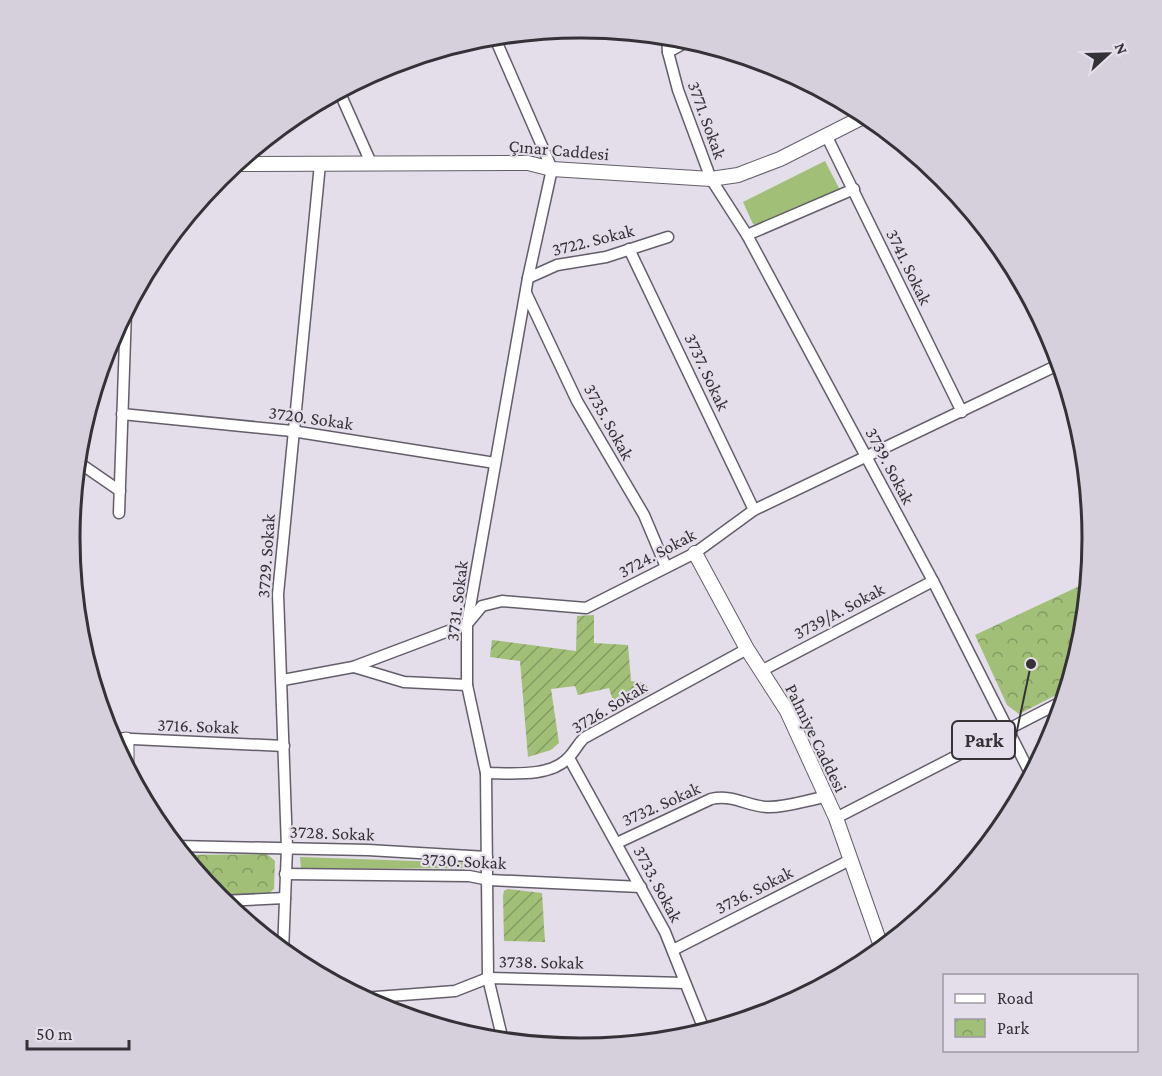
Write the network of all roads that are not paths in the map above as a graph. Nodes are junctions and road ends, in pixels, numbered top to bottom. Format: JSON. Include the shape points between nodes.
{"nodes":[{"id":1,"x":498,"y":45,"type":"edge"},
{"id":2,"x":668,"y":45,"type":"edge"},
{"id":3,"x":678,"y":47,"type":"edge"},
{"id":4,"x":668,"y":52,"type":"junction"},
{"id":5,"x":342,"y":99,"type":"edge"},
{"id":6,"x":857,"y":121,"type":"edge"},
{"id":7,"x":827,"y":137,"type":"junction"},
{"id":8,"x":371,"y":163,"type":"junction"},
{"id":9,"x":249,"y":164,"type":"edge"},
{"id":10,"x":320,"y":164,"type":"junction"},
{"id":11,"x":552,"y":169,"type":"junction"},
{"id":12,"x":711,"y":179,"type":"junction"},
{"id":13,"x":854,"y":189,"type":"junction"},
{"id":14,"x":747,"y":235,"type":"junction"},
{"id":15,"x":668,"y":237,"type":"dead end"},
{"id":16,"x":629,"y":249,"type":"junction"},
{"id":17,"x":528,"y":278,"type":"junction"},
{"id":18,"x":525,"y":293,"type":"junction"},
{"id":19,"x":125,"y":332,"type":"edge"},
{"id":20,"x":1052,"y":368,"type":"edge"},
{"id":21,"x":962,"y":412,"type":"junction"},
{"id":22,"x":122,"y":414,"type":"junction"},
{"id":23,"x":292,"y":431,"type":"junction"},
{"id":24,"x":867,"y":458,"type":"junction"},
{"id":25,"x":495,"y":463,"type":"junction"},
{"id":26,"x":86,"y":467,"type":"edge"},
{"id":27,"x":120,"y":491,"type":"junction"},
{"id":28,"x":754,"y":510,"type":"junction"},
{"id":29,"x":119,"y":513,"type":"dead end"},
{"id":30,"x":695,"y":554,"type":"junction"},
{"id":31,"x":666,"y":567,"type":"junction"},
{"id":32,"x":933,"y":581,"type":"junction"},
{"id":33,"x":468,"y":624,"type":"junction"},
{"id":34,"x":747,"y":649,"type":"junction"},
{"id":35,"x":353,"y":667,"type":"junction"},
{"id":36,"x":760,"y":671,"type":"junction"},
{"id":37,"x":283,"y":680,"type":"junction"},
{"id":38,"x":467,"y":685,"type":"junction"},
{"id":39,"x":1052,"y":707,"type":"edge"},
{"id":40,"x":1009,"y":729,"type":"junction"},
{"id":41,"x":123,"y":739,"type":"edge"},
{"id":42,"x":284,"y":746,"type":"junction"},
{"id":43,"x":569,"y":758,"type":"junction"},
{"id":44,"x":1027,"y":765,"type":"edge"},
{"id":45,"x":486,"y":772,"type":"junction"},
{"id":46,"x":825,"y":797,"type":"junction"},
{"id":47,"x":836,"y":818,"type":"junction"},
{"id":48,"x":617,"y":843,"type":"junction"},
{"id":49,"x":187,"y":846,"type":"edge"},
{"id":50,"x":286,"y":848,"type":"junction"},
{"id":51,"x":487,"y":857,"type":"junction"},
{"id":52,"x":850,"y":860,"type":"junction"},
{"id":53,"x":285,"y":874,"type":"junction"},
{"id":54,"x":489,"y":880,"type":"junction"},
{"id":55,"x":640,"y":887,"type":"junction"},
{"id":56,"x":285,"y":898,"type":"junction"},
{"id":57,"x":236,"y":900,"type":"edge"},
{"id":58,"x":283,"y":940,"type":"edge"},
{"id":59,"x":879,"y":940,"type":"edge"},
{"id":60,"x":673,"y":950,"type":"junction"},
{"id":61,"x":488,"y":978,"type":"junction"},
{"id":62,"x":685,"y":983,"type":"junction"},
{"id":63,"x":382,"y":997,"type":"edge"},
{"id":64,"x":701,"y":1023,"type":"edge"},
{"id":65,"x":501,"y":1032,"type":"edge"}],
"edges":[{"from":1,"to":11,"type":"street"},
{"from":2,"to":4,"type":"street","name":"3771. Sokak"},
{"from":3,"to":4,"type":"street"},
{"from":4,"to":12,"type":"street","name":"3771. Sokak"},
{"from":5,"to":8,"type":"street"},
{"from":6,"to":7,"type":"street","name":"Çınar Caddesi"},
{"from":7,"to":12,"type":"street","name":"Çınar Caddesi","via":[[738,175]]},
{"from":7,"to":13,"type":"street","name":"3741. Sokak"},
{"from":8,"to":10,"type":"street","name":"Çınar Caddesi"},
{"from":8,"to":11,"type":"street","name":"Çınar Caddesi","via":[[528,163]]},
{"from":9,"to":10,"type":"street","name":"Çınar Caddesi"},
{"from":10,"to":23,"type":"street","name":"3729. Sokak"},
{"from":11,"to":12,"type":"street","name":"Çınar Caddesi"},
{"from":11,"to":17,"type":"street","name":"3731. Sokak"},
{"from":12,"to":14,"type":"street","name":"3739. Sokak"},
{"from":13,"to":14,"type":"street"},
{"from":13,"to":21,"type":"street","name":"3741. Sokak"},
{"from":14,"to":24,"type":"street","name":"3739. Sokak"},
{"from":15,"to":16,"type":"street","name":"3722. Sokak"},
{"from":16,"to":17,"type":"street","name":"3722. Sokak","via":[[557,265]]},
{"from":16,"to":28,"type":"street","name":"3737. Sokak"},
{"from":17,"to":18,"type":"street","name":"3731. Sokak"},
{"from":18,"to":25,"type":"street","name":"3731. Sokak"},
{"from":18,"to":31,"type":"street","name":"3735. Sokak","via":[[577,401],[644,515]]},
{"from":19,"to":22,"type":"street"},
{"from":20,"to":21,"type":"street","name":"3724. Sokak"},
{"from":21,"to":24,"type":"street","name":"3724. Sokak"},
{"from":22,"to":23,"type":"street","name":"3720. Sokak"},
{"from":22,"to":27,"type":"street"},
{"from":23,"to":25,"type":"street","name":"3720. Sokak"},
{"from":23,"to":37,"type":"street","name":"3729. Sokak","via":[[278,594]]},
{"from":24,"to":28,"type":"street","name":"3724. Sokak"},
{"from":24,"to":32,"type":"street","name":"3739. Sokak"},
{"from":25,"to":33,"type":"street","name":"3731. Sokak"},
{"from":26,"to":27,"type":"street"},
{"from":27,"to":29,"type":"street"},
{"from":28,"to":30,"type":"street","name":"3724. Sokak"},
{"from":30,"to":31,"type":"street","name":"3724. Sokak"},
{"from":30,"to":34,"type":"street","name":"Palmiye Caddesi"},
{"from":31,"to":33,"type":"street","name":"3724. Sokak","via":[[586,608],[502,601],[482,606]]},
{"from":32,"to":36,"type":"street","name":"3739/A. Sokak"},
{"from":32,"to":40,"type":"street","name":"3739. Sokak"},
{"from":33,"to":35,"type":"street","name":"3724. Sokak"},
{"from":33,"to":38,"type":"street","name":"3731. Sokak"},
{"from":34,"to":36,"type":"street","name":"Palmiye Caddesi"},
{"from":34,"to":43,"type":"street","name":"3726. Sokak","via":[[584,738]]},
{"from":35,"to":37,"type":"street","name":"3724. Sokak"},
{"from":35,"to":38,"type":"street","via":[[404,682]]},
{"from":36,"to":46,"type":"street","name":"Palmiye Caddesi","via":[[787,711]]},
{"from":37,"to":42,"type":"street","name":"3729. Sokak"},
{"from":38,"to":45,"type":"street","name":"3731. Sokak"},
{"from":39,"to":40,"type":"street"},
{"from":40,"to":44,"type":"street","name":"3739. Sokak"},
{"from":40,"to":47,"type":"street"},
{"from":41,"to":42,"type":"street","name":"3716. Sokak"},
{"from":42,"to":50,"type":"street","name":"3729. Sokak"},
{"from":43,"to":45,"type":"street","name":"3726. Sokak","via":[[552,768],[531,773]]},
{"from":43,"to":48,"type":"street","name":"3733. Sokak"},
{"from":45,"to":51,"type":"street","name":"3731. Sokak"},
{"from":46,"to":47,"type":"street","name":"Palmiye Caddesi"},
{"from":46,"to":48,"type":"street","name":"3732. Sokak","via":[[772,807],[718,797]]},
{"from":47,"to":52,"type":"street","name":"Palmiye Caddesi"},
{"from":48,"to":55,"type":"street","name":"3733. Sokak"},
{"from":49,"to":50,"type":"street","name":"3728. Sokak"},
{"from":50,"to":51,"type":"street","name":"3728. Sokak"},
{"from":50,"to":53,"type":"street","name":"3729. Sokak"},
{"from":51,"to":54,"type":"street","name":"3731. Sokak"},
{"from":52,"to":59,"type":"street","name":"Palmiye Caddesi"},
{"from":52,"to":60,"type":"street","name":"3736. Sokak"},
{"from":53,"to":54,"type":"street","name":"3730. Sokak","via":[[469,876]]},
{"from":53,"to":56,"type":"street","name":"3729. Sokak"},
{"from":54,"to":55,"type":"street","name":"3730. Sokak"},
{"from":54,"to":61,"type":"street","name":"3731. Sokak"},
{"from":55,"to":60,"type":"street","name":"3733. Sokak"},
{"from":56,"to":57,"type":"street"},
{"from":56,"to":58,"type":"street","name":"3729. Sokak"},
{"from":60,"to":62,"type":"street","name":"3733. Sokak"},
{"from":61,"to":62,"type":"street","name":"3738. Sokak"},
{"from":61,"to":63,"type":"street","name":"3738. Sokak","via":[[455,992]]},
{"from":61,"to":65,"type":"street","name":"3731. Sokak"},
{"from":62,"to":64,"type":"street","name":"3733. Sokak"}]}
